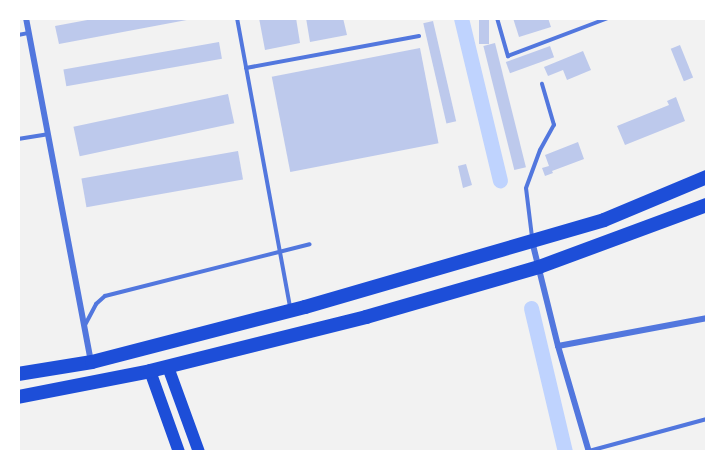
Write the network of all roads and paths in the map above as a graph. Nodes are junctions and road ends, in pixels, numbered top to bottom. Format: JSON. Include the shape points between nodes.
{"nodes":[{"id":1,"x":26,"y":18,"type":"edge"},
{"id":2,"x":237,"y":18,"type":"edge"},
{"id":3,"x":497,"y":18,"type":"edge"},
{"id":4,"x":608,"y":18,"type":"edge"},
{"id":5,"x":28,"y":33,"type":"junction"},
{"id":6,"x":18,"y":35,"type":"edge"},
{"id":7,"x":419,"y":36,"type":"dead end"},
{"id":8,"x":246,"y":68,"type":"junction"},
{"id":9,"x":542,"y":84,"type":"dead end"},
{"id":10,"x":48,"y":134,"type":"junction"},
{"id":11,"x":18,"y":139,"type":"edge"},
{"id":12,"x":707,"y":177,"type":"edge"},
{"id":13,"x":707,"y":205,"type":"edge"},
{"id":14,"x":532,"y":241,"type":"junction"},
{"id":15,"x":310,"y":244,"type":"dead end"},
{"id":16,"x":279,"y":252,"type":"junction"},
{"id":17,"x":539,"y":267,"type":"junction"},
{"id":18,"x":291,"y":311,"type":"junction"},
{"id":19,"x":707,"y":318,"type":"edge"},
{"id":20,"x":84,"y":328,"type":"junction"},
{"id":21,"x":558,"y":346,"type":"junction"},
{"id":22,"x":92,"y":362,"type":"junction"},
{"id":23,"x":168,"y":367,"type":"junction"},
{"id":24,"x":150,"y":371,"type":"junction"},
{"id":25,"x":18,"y":374,"type":"edge"},
{"id":26,"x":18,"y":397,"type":"edge"},
{"id":27,"x":707,"y":419,"type":"edge"},
{"id":28,"x":589,"y":451,"type":"edge"},
{"id":29,"x":179,"y":452,"type":"edge"},
{"id":30,"x":199,"y":452,"type":"edge"}],
"edges":[{"from":1,"to":5,"type":"street"},
{"from":2,"to":8,"type":"lane"},
{"from":3,"to":4,"type":"lane","via":[[508,56]]},
{"from":5,"to":6,"type":"lane"},
{"from":5,"to":10,"type":"street"},
{"from":7,"to":8,"type":"lane"},
{"from":8,"to":16,"type":"lane"},
{"from":9,"to":14,"type":"lane","via":[[554,125],[526,188]]},
{"from":10,"to":11,"type":"lane"},
{"from":10,"to":20,"type":"street"},
{"from":12,"to":14,"type":"main road","via":[[604,220]]},
{"from":13,"to":17,"type":"main road"},
{"from":14,"to":17,"type":"street"},
{"from":14,"to":18,"type":"main road"},
{"from":15,"to":16,"type":"lane"},
{"from":16,"to":18,"type":"lane"},
{"from":16,"to":20,"type":"lane","via":[[105,296],[96,304]]},
{"from":17,"to":21,"type":"street"},
{"from":17,"to":23,"type":"main road","via":[[366,317]]},
{"from":18,"to":22,"type":"main road"},
{"from":19,"to":21,"type":"street"},
{"from":20,"to":22,"type":"street"},
{"from":21,"to":28,"type":"street"},
{"from":22,"to":25,"type":"main road"},
{"from":23,"to":24,"type":"main road"},
{"from":23,"to":30,"type":"main road"},
{"from":24,"to":26,"type":"main road"},
{"from":24,"to":29,"type":"main road"},
{"from":27,"to":28,"type":"lane"}]}
